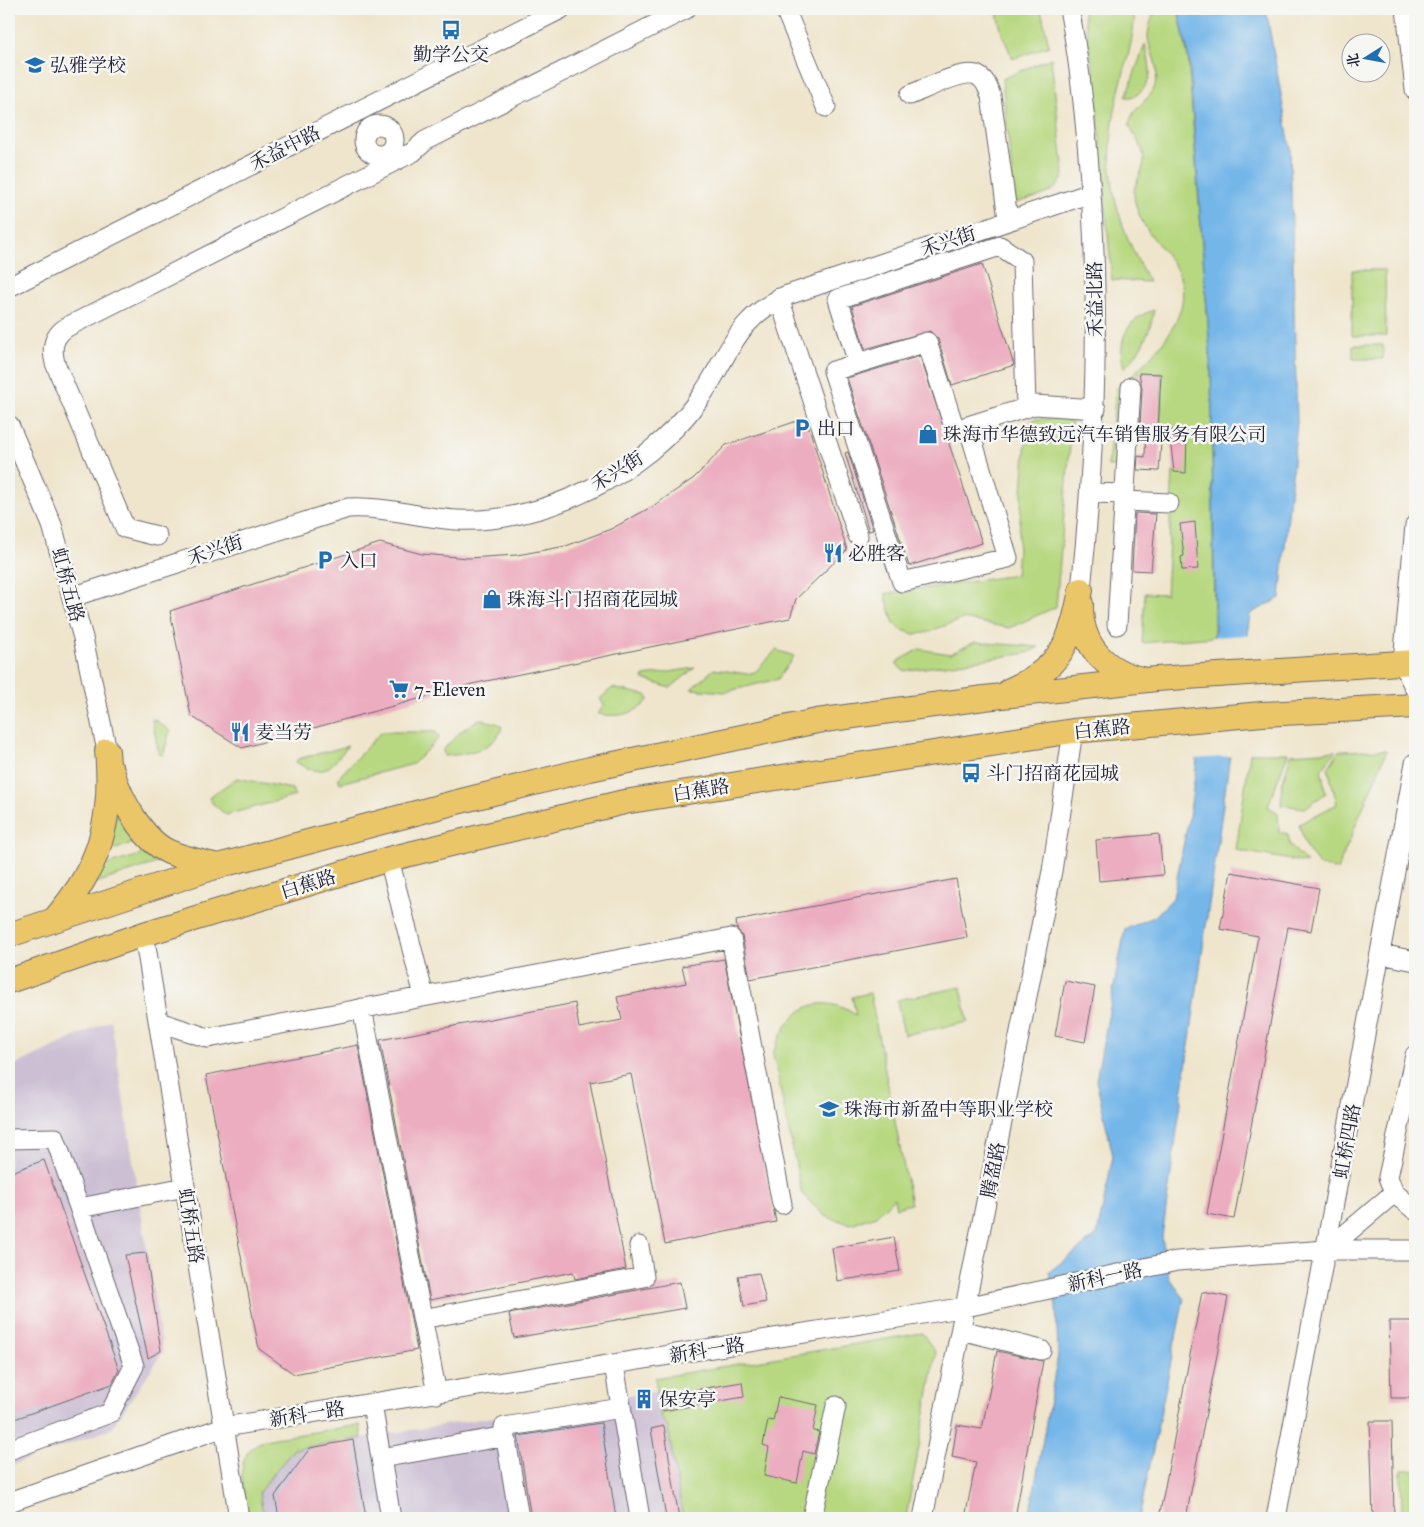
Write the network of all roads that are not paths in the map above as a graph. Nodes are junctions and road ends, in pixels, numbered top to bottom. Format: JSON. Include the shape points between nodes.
{"nodes":[{"id":1,"x":686,"y":9,"type":"edge"},
{"id":2,"x":785,"y":9,"type":"edge"},
{"id":3,"x":1069,"y":9,"type":"edge"},
{"id":4,"x":1406,"y":9,"type":"edge"},
{"id":5,"x":554,"y":10,"type":"edge"},
{"id":6,"x":1415,"y":86,"type":"edge"},
{"id":7,"x":1415,"y":90,"type":"edge"},
{"id":8,"x":910,"y":95,"type":"dead end"},
{"id":9,"x":826,"y":107,"type":"dead end"},
{"id":10,"x":364,"y":108,"type":"junction"},
{"id":11,"x":388,"y":158,"type":"junction"},
{"id":12,"x":1091,"y":193,"type":"junction"},
{"id":13,"x":1008,"y":219,"type":"dead end"},
{"id":14,"x":9,"y":287,"type":"edge"},
{"id":15,"x":779,"y":298,"type":"junction"},
{"id":16,"x":858,"y":363,"type":"junction"},
{"id":17,"x":1132,"y":387,"type":"dead end"},
{"id":18,"x":1026,"y":408,"type":"junction"},
{"id":19,"x":1096,"y":409,"type":"junction"},
{"id":20,"x":9,"y":425,"type":"edge"},
{"id":21,"x":968,"y":426,"type":"junction"},
{"id":22,"x":1091,"y":493,"type":"junction"},
{"id":23,"x":1125,"y":498,"type":"junction"},
{"id":24,"x":1169,"y":504,"type":"dead end"},
{"id":25,"x":1415,"y":526,"type":"edge"},
{"id":26,"x":157,"y":536,"type":"dead end"},
{"id":27,"x":858,"y":536,"type":"dead end"},
{"id":28,"x":1081,"y":590,"type":"junction"},
{"id":29,"x":72,"y":596,"type":"junction"},
{"id":30,"x":1117,"y":625,"type":"dead end"},
{"id":31,"x":1409,"y":662,"type":"edge"},
{"id":32,"x":1156,"y":679,"type":"junction"},
{"id":33,"x":1415,"y":690,"type":"edge"},
{"id":34,"x":984,"y":698,"type":"junction"},
{"id":35,"x":1415,"y":706,"type":"edge"},
{"id":36,"x":1073,"y":731,"type":"junction"},
{"id":37,"x":107,"y":751,"type":"junction"},
{"id":38,"x":1415,"y":772,"type":"edge"},
{"id":39,"x":389,"y":859,"type":"junction"},
{"id":40,"x":218,"y":866,"type":"junction"},
{"id":41,"x":55,"y":919,"type":"junction"},
{"id":42,"x":144,"y":934,"type":"junction"},
{"id":43,"x":9,"y":935,"type":"edge"},
{"id":44,"x":1381,"y":954,"type":"junction"},
{"id":45,"x":1415,"y":961,"type":"edge"},
{"id":46,"x":9,"y":981,"type":"edge"},
{"id":47,"x":424,"y":996,"type":"junction"},
{"id":48,"x":362,"y":1008,"type":"junction"},
{"id":49,"x":158,"y":1022,"type":"junction"},
{"id":50,"x":1415,"y":1055,"type":"edge"},
{"id":51,"x":9,"y":1139,"type":"edge"},
{"id":52,"x":185,"y":1187,"type":"junction"},
{"id":53,"x":1394,"y":1193,"type":"junction"},
{"id":54,"x":782,"y":1204,"type":"dead end"},
{"id":55,"x":80,"y":1208,"type":"junction"},
{"id":56,"x":1415,"y":1210,"type":"edge"},
{"id":57,"x":639,"y":1246,"type":"dead end"},
{"id":58,"x":1327,"y":1250,"type":"junction"},
{"id":59,"x":1415,"y":1250,"type":"edge"},
{"id":60,"x":966,"y":1308,"type":"junction"},
{"id":61,"x":422,"y":1319,"type":"junction"},
{"id":62,"x":961,"y":1330,"type":"junction"},
{"id":63,"x":1041,"y":1350,"type":"dead end"},
{"id":64,"x":614,"y":1365,"type":"junction"},
{"id":65,"x":437,"y":1394,"type":"junction"},
{"id":66,"x":372,"y":1404,"type":"junction"},
{"id":67,"x":836,"y":1406,"type":"dead end"},
{"id":68,"x":621,"y":1408,"type":"junction"},
{"id":69,"x":224,"y":1427,"type":"junction"},
{"id":70,"x":506,"y":1436,"type":"junction"},
{"id":71,"x":9,"y":1450,"type":"edge"},
{"id":72,"x":381,"y":1458,"type":"junction"},
{"id":73,"x":9,"y":1502,"type":"edge"},
{"id":74,"x":239,"y":1518,"type":"edge"},
{"id":75,"x":391,"y":1518,"type":"edge"},
{"id":76,"x":519,"y":1518,"type":"edge"},
{"id":77,"x":640,"y":1518,"type":"edge"},
{"id":78,"x":812,"y":1518,"type":"edge"},
{"id":79,"x":923,"y":1518,"type":"edge"},
{"id":80,"x":1276,"y":1518,"type":"edge"}],
"edges":[{"from":1,"to":11,"type":"street","via":[[424,141],[413,152]]},
{"from":2,"to":9,"type":"street"},
{"from":3,"to":12,"type":"street","name":"禾益北路","via":[[1076,40]]},
{"from":4,"to":6,"type":"street"},
{"from":5,"to":10,"type":"street","name":"禾益中路"},
{"from":6,"to":7,"type":"street"},
{"from":8,"to":13,"type":"street","via":[[966,74],[977,75],[986,83],[991,96]]},
{"from":10,"to":11,"type":"street","via":[[373,126],[366,133],[366,147],[373,154]]},
{"from":10,"to":14,"type":"street","name":"禾益中路"},
{"from":11,"to":26,"type":"street","via":[[67,327],[56,338],[52,353],[55,363],[125,528]]},
{"from":12,"to":15,"type":"street","name":"禾兴街"},
{"from":12,"to":19,"type":"street","name":"禾益北路"},
{"from":15,"to":27,"type":"street"},
{"from":15,"to":29,"type":"street","name":"禾兴街","via":[[753,315],[741,329],[697,402],[675,428],[620,473],[566,499],[526,512],[460,520],[366,507],[348,508]]},
{"from":16,"to":18,"type":"street","via":[[838,299],[1000,246],[1022,261]]},
{"from":16,"to":21,"type":"street","via":[[927,342],[955,430]]},
{"from":16,"to":21,"type":"street","via":[[833,371],[902,582],[1008,558]]},
{"from":17,"to":23,"type":"street"},
{"from":18,"to":19,"type":"street","via":[[1035,405]]},
{"from":18,"to":21,"type":"street"},
{"from":19,"to":22,"type":"street","name":"禾益北路"},
{"from":20,"to":29,"type":"street","name":"虹桥五路","via":[[52,526]]},
{"from":22,"to":23,"type":"street"},
{"from":22,"to":28,"type":"street","name":"禾益北路"},
{"from":23,"to":24,"type":"street"},
{"from":23,"to":30,"type":"street"},
{"from":25,"to":31,"type":"street"},
{"from":28,"to":32,"type":"main road","via":[[1084,629],[1090,646],[1100,658],[1127,676]]},
{"from":28,"to":34,"type":"main road","via":[[1070,633],[1050,666],[1029,681]]},
{"from":29,"to":37,"type":"street","name":"虹桥五路"},
{"from":31,"to":32,"type":"main road"},
{"from":31,"to":33,"type":"street"},
{"from":32,"to":34,"type":"main road"},
{"from":34,"to":40,"type":"main road","via":[[817,722],[590,769]]},
{"from":35,"to":36,"type":"main road","name":"白蕉路","via":[[1262,714]]},
{"from":36,"to":39,"type":"main road","name":"白蕉路","via":[[624,802]]},
{"from":36,"to":60,"type":"street","name":"腾盈路","via":[[1052,871]]},
{"from":37,"to":40,"type":"main road","via":[[121,793],[143,832],[167,852]]},
{"from":37,"to":41,"type":"main road","via":[[110,778],[99,844],[87,874]]},
{"from":38,"to":44,"type":"street","name":"虹桥四路"},
{"from":39,"to":42,"type":"main road","name":"白蕉路"},
{"from":39,"to":47,"type":"street"},
{"from":40,"to":41,"type":"main road"},
{"from":41,"to":43,"type":"main road"},
{"from":42,"to":46,"type":"main road","name":"白蕉路"},
{"from":42,"to":49,"type":"street","name":"虹桥五路"},
{"from":44,"to":45,"type":"street"},
{"from":44,"to":58,"type":"street","name":"虹桥四路"},
{"from":47,"to":48,"type":"street"},
{"from":47,"to":54,"type":"street","via":[[731,938]]},
{"from":48,"to":49,"type":"street","via":[[208,1038]]},
{"from":48,"to":61,"type":"street"},
{"from":49,"to":52,"type":"street","name":"虹桥五路"},
{"from":50,"to":53,"type":"street","via":[[1388,1177]]},
{"from":51,"to":55,"type":"street","via":[[55,1138]]},
{"from":52,"to":55,"type":"street"},
{"from":52,"to":69,"type":"street","name":"虹桥五路"},
{"from":53,"to":56,"type":"street"},
{"from":53,"to":58,"type":"street"},
{"from":55,"to":71,"type":"street","via":[[134,1366],[110,1413]]},
{"from":57,"to":61,"type":"street","via":[[644,1277]]},
{"from":58,"to":59,"type":"street","name":"新科一路"},
{"from":58,"to":60,"type":"street","name":"新科一路","via":[[1177,1261]]},
{"from":58,"to":80,"type":"street","name":"虹桥四路"},
{"from":60,"to":62,"type":"street","name":"腾盈路"},
{"from":60,"to":64,"type":"street","name":"新科一路"},
{"from":61,"to":65,"type":"street"},
{"from":62,"to":63,"type":"street"},
{"from":62,"to":79,"type":"street","name":"腾盈路"},
{"from":64,"to":65,"type":"street","name":"新科一路"},
{"from":64,"to":68,"type":"street"},
{"from":65,"to":66,"type":"street","name":"新科一路"},
{"from":66,"to":69,"type":"street","name":"新科一路"},
{"from":66,"to":72,"type":"street"},
{"from":67,"to":78,"type":"street"},
{"from":68,"to":70,"type":"street","via":[[504,1428]]},
{"from":68,"to":77,"type":"street"},
{"from":69,"to":73,"type":"street","name":"新科一路"},
{"from":69,"to":74,"type":"street","name":"虹桥五路"},
{"from":70,"to":72,"type":"street"},
{"from":70,"to":76,"type":"street"},
{"from":72,"to":75,"type":"street"}]}
